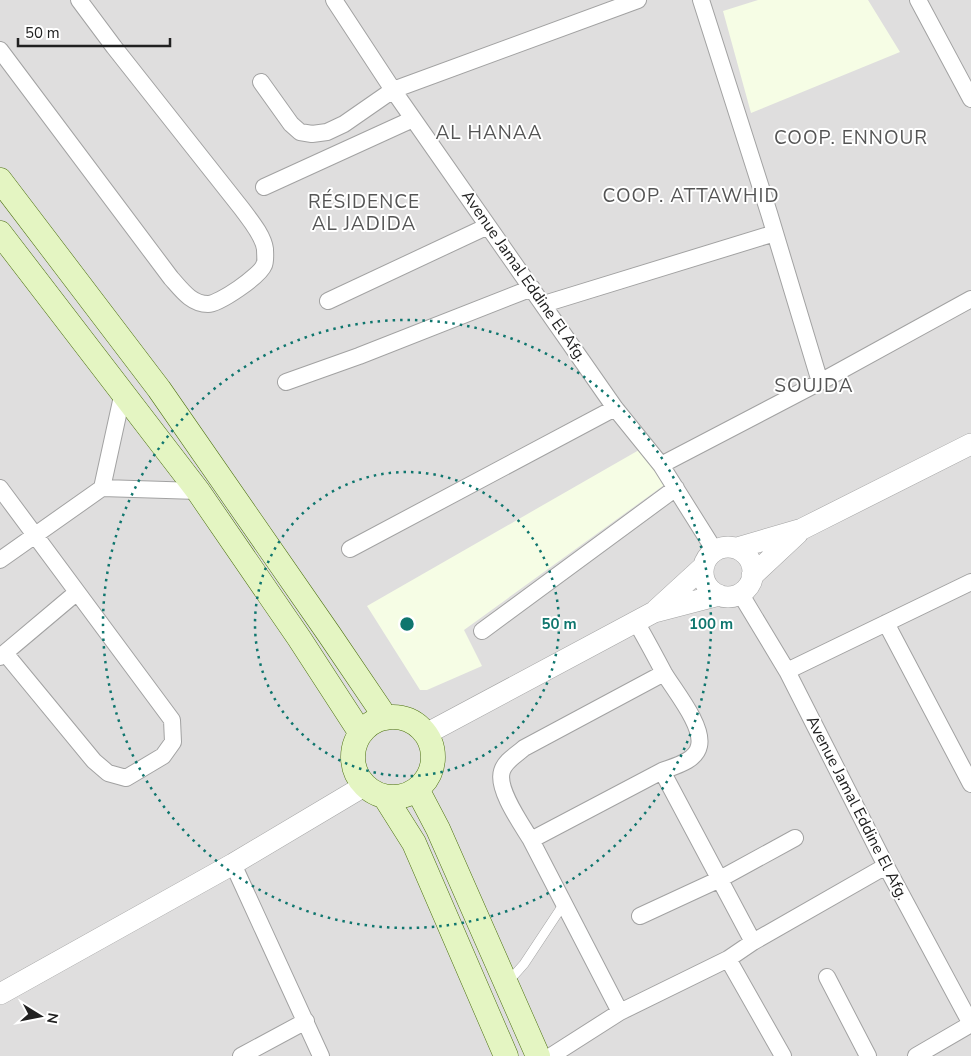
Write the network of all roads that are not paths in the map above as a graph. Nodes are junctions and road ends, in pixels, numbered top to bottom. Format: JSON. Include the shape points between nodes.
{"nodes":[{"id":1,"x":79,"y":0,"type":"edge"},
{"id":2,"x":638,"y":0,"type":"edge"},
{"id":3,"x":701,"y":0,"type":"edge"},
{"id":4,"x":918,"y":0,"type":"edge"},
{"id":5,"x":338,"y":1,"type":"edge"},
{"id":6,"x":0,"y":50,"type":"edge"},
{"id":7,"x":261,"y":82,"type":"dead end"},
{"id":8,"x":393,"y":90,"type":"junction"},
{"id":9,"x":971,"y":98,"type":"edge"},
{"id":10,"x":413,"y":119,"type":"junction"},
{"id":11,"x":0,"y":180,"type":"edge"},
{"id":12,"x":264,"y":188,"type":"dead end"},
{"id":13,"x":488,"y":226,"type":"junction"},
{"id":14,"x":0,"y":233,"type":"edge"},
{"id":15,"x":775,"y":233,"type":"junction"},
{"id":16,"x":532,"y":288,"type":"junction"},
{"id":17,"x":971,"y":299,"type":"edge"},
{"id":18,"x":328,"y":300,"type":"dead end"},
{"id":19,"x":544,"y":304,"type":"junction"},
{"id":20,"x":286,"y":382,"type":"dead end"},
{"id":21,"x":820,"y":382,"type":"junction"},
{"id":22,"x":122,"y":392,"type":"junction"},
{"id":23,"x":616,"y":408,"type":"junction"},
{"id":24,"x":971,"y":444,"type":"edge"},
{"id":25,"x":661,"y":465,"type":"junction"},
{"id":26,"x":0,"y":488,"type":"edge"},
{"id":27,"x":102,"y":488,"type":"junction"},
{"id":28,"x":676,"y":488,"type":"junction"},
{"id":29,"x":198,"y":491,"type":"junction"},
{"id":30,"x":802,"y":529,"type":"junction"},
{"id":31,"x":36,"y":535,"type":"junction"},
{"id":32,"x":736,"y":548,"type":"junction"},
{"id":33,"x":350,"y":549,"type":"dead end"},
{"id":34,"x":709,"y":559,"type":"junction"},
{"id":35,"x":0,"y":560,"type":"edge"},
{"id":36,"x":971,"y":582,"type":"edge"},
{"id":37,"x":746,"y":585,"type":"junction"},
{"id":38,"x":76,"y":593,"type":"junction"},
{"id":39,"x":719,"y":595,"type":"junction"},
{"id":40,"x":645,"y":617,"type":"junction"},
{"id":41,"x":886,"y":623,"type":"junction"},
{"id":42,"x":482,"y":631,"type":"dead end"},
{"id":43,"x":2,"y":655,"type":"edge"},
{"id":44,"x":787,"y":671,"type":"junction"},
{"id":45,"x":664,"y":673,"type":"junction"},
{"id":46,"x":386,"y":718,"type":"junction"},
{"id":47,"x":360,"y":732,"type":"junction"},
{"id":48,"x":426,"y":734,"type":"junction"},
{"id":49,"x":662,"y":772,"type":"junction"},
{"id":50,"x":971,"y":784,"type":"edge"},
{"id":51,"x":364,"y":786,"type":"junction"},
{"id":52,"x":418,"y":789,"type":"junction"},
{"id":53,"x":385,"y":797,"type":"junction"},
{"id":54,"x":795,"y":838,"type":"dead end"},
{"id":55,"x":531,"y":840,"type":"junction"},
{"id":56,"x":233,"y":864,"type":"junction"},
{"id":57,"x":886,"y":866,"type":"junction"},
{"id":58,"x":720,"y":879,"type":"junction"},
{"id":59,"x":564,"y":905,"type":"junction"},
{"id":60,"x":640,"y":916,"type":"dead end"},
{"id":61,"x":753,"y":942,"type":"junction"},
{"id":62,"x":728,"y":959,"type":"junction"},
{"id":63,"x":827,"y":977,"type":"dead end"},
{"id":64,"x":506,"y":984,"type":"junction"},
{"id":65,"x":0,"y":994,"type":"edge"},
{"id":66,"x":620,"y":1012,"type":"junction"},
{"id":67,"x":970,"y":1019,"type":"edge"},
{"id":68,"x":306,"y":1021,"type":"junction"},
{"id":69,"x":241,"y":1056,"type":"edge"},
{"id":70,"x":321,"y":1056,"type":"edge"},
{"id":71,"x":506,"y":1056,"type":"edge"},
{"id":72,"x":538,"y":1056,"type":"edge"},
{"id":73,"x":551,"y":1056,"type":"edge"},
{"id":74,"x":783,"y":1056,"type":"edge"},
{"id":75,"x":868,"y":1056,"type":"edge"},
{"id":76,"x":916,"y":1056,"type":"edge"}],
"edges":[{"from":1,"to":6,"type":"street","via":[[242,209],[265,248],[264,265],[255,276],[219,302],[195,301],[171,278]]},
{"from":2,"to":8,"type":"street"},
{"from":3,"to":15,"type":"street"},
{"from":4,"to":9,"type":"street"},
{"from":5,"to":8,"type":"street","name":"Avenue Jamal Eddine El Afg."},
{"from":7,"to":8,"type":"street","via":[[291,124],[300,132],[312,134],[327,132],[344,124]]},
{"from":8,"to":10,"type":"street","name":"Avenue Jamal Eddine El Afg."},
{"from":10,"to":12,"type":"street"},
{"from":10,"to":13,"type":"street","name":"Avenue Jamal Eddine El Afg."},
{"from":11,"to":46,"type":"main road","via":[[159,389]]},
{"from":13,"to":16,"type":"street","name":"Avenue Jamal Eddine El Afg."},
{"from":13,"to":18,"type":"street"},
{"from":14,"to":22,"type":"main road"},
{"from":15,"to":19,"type":"street"},
{"from":15,"to":21,"type":"street"},
{"from":16,"to":19,"type":"street","name":"Avenue Jamal Eddine El Afg."},
{"from":16,"to":20,"type":"street"},
{"from":17,"to":21,"type":"street"},
{"from":19,"to":23,"type":"street","name":"Avenue Jamal Eddine El Afg."},
{"from":21,"to":25,"type":"street"},
{"from":22,"to":27,"type":"street"},
{"from":22,"to":29,"type":"main road"},
{"from":23,"to":25,"type":"street","name":"Avenue Jamal Eddine El Afg."},
{"from":23,"to":33,"type":"street"},
{"from":24,"to":30,"type":"street"},
{"from":25,"to":28,"type":"street","name":"Avenue Jamal Eddine El Afg."},
{"from":26,"to":31,"type":"street"},
{"from":27,"to":29,"type":"street"},
{"from":27,"to":31,"type":"street"},
{"from":28,"to":34,"type":"street","name":"Avenue Jamal Eddine El Afg."},
{"from":28,"to":42,"type":"street"},
{"from":29,"to":47,"type":"main road"},
{"from":30,"to":32,"type":"street"},
{"from":30,"to":37,"type":"street"},
{"from":31,"to":35,"type":"street"},
{"from":31,"to":38,"type":"street"},
{"from":32,"to":34,"type":"street","via":[[729,547]]},
{"from":32,"to":37,"type":"street","via":[[751,563]]},
{"from":34,"to":39,"type":"street","via":[[705,581]]},
{"from":34,"to":40,"type":"street"},
{"from":36,"to":41,"type":"street"},
{"from":37,"to":39,"type":"street","via":[[734,596]]},
{"from":37,"to":44,"type":"street","name":"Avenue Jamal Eddine El Afg."},
{"from":38,"to":43,"type":"street"},
{"from":38,"to":43,"type":"street","via":[[172,720],[173,742],[163,756],[126,778],[108,773]]},
{"from":39,"to":40,"type":"street"},
{"from":40,"to":45,"type":"street"},
{"from":40,"to":48,"type":"street"},
{"from":41,"to":44,"type":"street"},
{"from":41,"to":50,"type":"street"},
{"from":44,"to":57,"type":"street","name":"Avenue Jamal Eddine El Afg."},
{"from":45,"to":49,"type":"street","via":[[693,720],[699,746],[694,755]]},
{"from":45,"to":55,"type":"street","via":[[524,748],[509,760],[502,772],[502,786]]},
{"from":46,"to":47,"type":"main road","via":[[377,720]]},
{"from":46,"to":48,"type":"main road","via":[[400,717],[411,721]]},
{"from":47,"to":51,"type":"main road","via":[[352,755],[353,767]]},
{"from":48,"to":52,"type":"main road","via":[[433,759],[426,781]]},
{"from":49,"to":55,"type":"street"},
{"from":49,"to":58,"type":"street"},
{"from":51,"to":53,"type":"main road"},
{"from":51,"to":56,"type":"street"},
{"from":52,"to":53,"type":"main road","via":[[408,795]]},
{"from":52,"to":64,"type":"main road"},
{"from":53,"to":71,"type":"main road","via":[[414,843]]},
{"from":54,"to":58,"type":"street"},
{"from":55,"to":59,"type":"street"},
{"from":56,"to":65,"type":"street"},
{"from":56,"to":68,"type":"street"},
{"from":57,"to":61,"type":"street"},
{"from":57,"to":67,"type":"street","name":"Avenue Jamal Eddine El Afg."},
{"from":58,"to":60,"type":"street"},
{"from":58,"to":61,"type":"street"},
{"from":59,"to":64,"type":"lane","via":[[524,964]]},
{"from":59,"to":66,"type":"street"},
{"from":61,"to":62,"type":"street"},
{"from":62,"to":66,"type":"street"},
{"from":62,"to":74,"type":"street"},
{"from":63,"to":75,"type":"street"},
{"from":64,"to":72,"type":"main road"},
{"from":66,"to":73,"type":"street"},
{"from":67,"to":76,"type":"street"},
{"from":68,"to":69,"type":"street"},
{"from":68,"to":70,"type":"street"}]}
